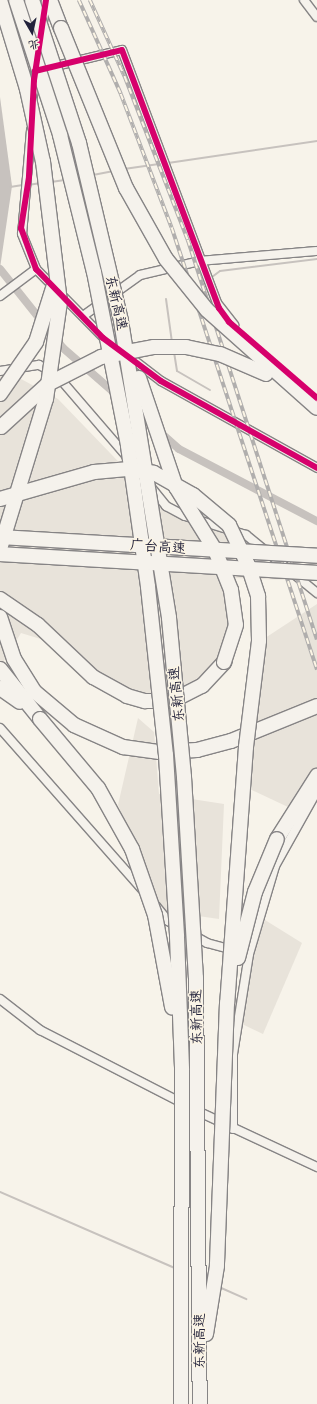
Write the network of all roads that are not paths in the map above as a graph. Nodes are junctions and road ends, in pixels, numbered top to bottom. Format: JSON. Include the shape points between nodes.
{"nodes":[{"id":1,"x":0,"y":0,"type":"edge"},
{"id":2,"x":16,"y":0,"type":"edge"},
{"id":3,"x":32,"y":0,"type":"edge"},
{"id":4,"x":46,"y":0,"type":"edge"},
{"id":5,"x":50,"y":0,"type":"edge"},
{"id":6,"x":304,"y":0,"type":"edge"},
{"id":7,"x":317,"y":17,"type":"edge"},
{"id":8,"x":35,"y":70,"type":"junction"},
{"id":9,"x":317,"y":251,"type":"edge"},
{"id":10,"x":57,"y":261,"type":"junction"},
{"id":11,"x":200,"y":261,"type":"junction"},
{"id":12,"x":36,"y":269,"type":"junction"},
{"id":13,"x":1,"y":295,"type":"edge"},
{"id":14,"x":83,"y":316,"type":"junction"},
{"id":15,"x":121,"y":321,"type":"junction"},
{"id":16,"x":0,"y":370,"type":"edge"},
{"id":17,"x":0,"y":394,"type":"edge"},
{"id":18,"x":301,"y":394,"type":"junction"},
{"id":19,"x":317,"y":398,"type":"edge"},
{"id":20,"x":317,"y":408,"type":"edge"},
{"id":21,"x":0,"y":429,"type":"edge"},
{"id":22,"x":317,"y":468,"type":"edge"},
{"id":23,"x":0,"y":500,"type":"edge"},
{"id":24,"x":0,"y":537,"type":"edge"},
{"id":25,"x":0,"y":548,"type":"edge"},
{"id":26,"x":0,"y":554,"type":"edge"},
{"id":27,"x":317,"y":556,"type":"edge"},
{"id":28,"x":317,"y":572,"type":"edge"},
{"id":29,"x":317,"y":593,"type":"edge"},
{"id":30,"x":0,"y":599,"type":"edge"},
{"id":31,"x":0,"y":617,"type":"edge"},
{"id":32,"x":0,"y":669,"type":"edge"},
{"id":33,"x":0,"y":688,"type":"edge"},
{"id":34,"x":317,"y":706,"type":"edge"},
{"id":35,"x":40,"y":719,"type":"junction"},
{"id":36,"x":0,"y":728,"type":"edge"},
{"id":37,"x":317,"y":776,"type":"edge"},
{"id":38,"x":317,"y":791,"type":"edge"},
{"id":39,"x":249,"y":954,"type":"junction"},
{"id":40,"x":0,"y":999,"type":"edge"},
{"id":41,"x":227,"y":1003,"type":"junction"},
{"id":42,"x":182,"y":1070,"type":"junction"},
{"id":43,"x":233,"y":1129,"type":"junction"},
{"id":44,"x":317,"y":1167,"type":"edge"},
{"id":45,"x":200,"y":1363,"type":"junction"},
{"id":46,"x":181,"y":1404,"type":"edge"},
{"id":47,"x":200,"y":1404,"type":"edge"}],
"edges":[{"from":1,"to":10,"type":"highway","bridge":true,"via":[[36,129]]},
{"from":2,"to":42,"type":"highway","name":"东新高速","bridge":true,"via":[[60,135],[94,272],[138,513],[166,755]]},
{"from":3,"to":15,"type":"highway","name":"东新高速","bridge":true,"via":[[79,143]]},
{"from":4,"to":8,"type":"street"},
{"from":5,"to":18,"type":"highway","bridge":true,"via":[[126,188],[166,259],[207,310]]},
{"from":6,"to":7,"type":"street"},
{"from":8,"to":11,"type":"street","via":[[122,50]]},
{"from":8,"to":12,"type":"street","via":[[29,177],[21,228]]},
{"from":9,"to":11,"type":"street"},
{"from":10,"to":17,"type":"highway","bridge":true,"via":[[52,298],[39,335],[17,374]]},
{"from":10,"to":25,"type":"highway","bridge":true,"via":[[60,317],[52,377]]},
{"from":11,"to":14,"type":"street","via":[[140,275]]},
{"from":11,"to":19,"type":"street","via":[[220,308],[229,322]]},
{"from":12,"to":13,"type":"street","via":[[24,275]]},
{"from":12,"to":14,"type":"street"},
{"from":14,"to":22,"type":"street","via":[[103,338],[161,381]]},
{"from":15,"to":30,"type":"highway","bridge":true,"via":[[168,468],[227,578],[236,608],[233,641],[224,662],[202,686],[172,701],[145,701],[110,689],[93,677],[38,625]]},
{"from":15,"to":45,"type":"highway","name":"东新高速","bridge":true,"via":[[156,524],[184,777],[196,978]]},
{"from":16,"to":29,"type":"street","via":[[39,364],[55,373],[166,506],[185,516],[246,535]]},
{"from":18,"to":20,"type":"highway","bridge":true},
{"from":18,"to":21,"type":"highway","bridge":true,"via":[[251,365],[220,354],[186,347],[154,347],[101,357],[77,367],[48,384]]},
{"from":23,"to":41,"type":"highway","bridge":true,"via":[[88,474],[146,471],[194,494],[228,525],[239,543],[254,583],[260,618]]},
{"from":24,"to":27,"type":"highway","name":"广台高速","bridge":true},
{"from":26,"to":28,"type":"highway","name":"广台高速","bridge":true},
{"from":31,"to":34,"type":"highway","bridge":true,"via":[[14,659],[35,692],[74,725],[123,747],[160,752],[197,750],[232,741]]},
{"from":32,"to":35,"type":"highway"},
{"from":33,"to":35,"type":"highway"},
{"from":35,"to":42,"type":"highway","bridge":true,"via":[[106,801],[141,872],[160,939]]},
{"from":36,"to":39,"type":"street","via":[[20,747],[168,921],[207,943]]},
{"from":37,"to":41,"type":"highway","bridge":true,"via":[[277,839],[264,866]]},
{"from":38,"to":39,"type":"street","via":[[275,866]]},
{"from":39,"to":43,"type":"street","via":[[233,1054]]},
{"from":40,"to":43,"type":"street","via":[[40,1030]]},
{"from":41,"to":45,"type":"highway","bridge":true,"via":[[217,1266]]},
{"from":42,"to":46,"type":"highway","name":"东新高速","bridge":true},
{"from":43,"to":44,"type":"street"},
{"from":45,"to":47,"type":"highway","name":"东新高速","bridge":true}]}
